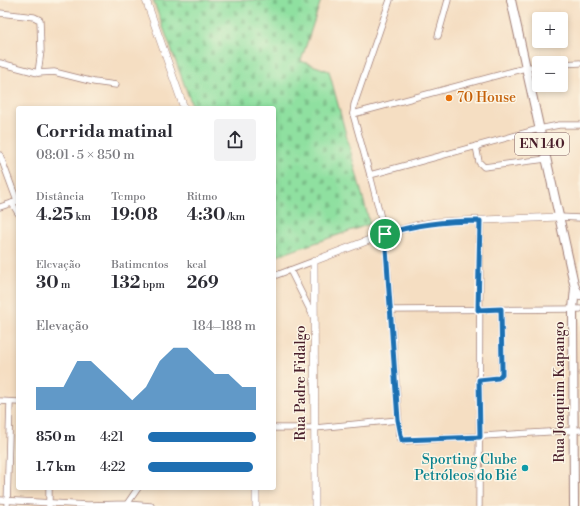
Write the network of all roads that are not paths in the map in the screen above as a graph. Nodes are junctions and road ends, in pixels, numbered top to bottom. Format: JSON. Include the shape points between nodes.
{"nodes":[{"id":1,"x":146,"y":0,"type":"edge"},
{"id":2,"x":390,"y":0,"type":"edge"},
{"id":3,"x":448,"y":0,"type":"edge"},
{"id":4,"x":511,"y":0,"type":"edge"},
{"id":5,"x":0,"y":13,"type":"edge"},
{"id":6,"x":438,"y":36,"type":"dead end"},
{"id":7,"x":0,"y":63,"type":"edge"},
{"id":8,"x":580,"y":63,"type":"edge"},
{"id":9,"x":568,"y":64,"type":"edge"},
{"id":10,"x":532,"y":67,"type":"edge"},
{"id":11,"x":525,"y":68,"type":"junction"},
{"id":12,"x":38,"y":73,"type":"junction"},
{"id":13,"x":116,"y":85,"type":"dead end"},
{"id":14,"x":183,"y":106,"type":"edge"},
{"id":15,"x":354,"y":114,"type":"junction"},
{"id":16,"x":580,"y":125,"type":"edge"},
{"id":17,"x":539,"y":129,"type":"junction"},
{"id":18,"x":476,"y":146,"type":"junction"},
{"id":19,"x":0,"y":155,"type":"edge"},
{"id":20,"x":546,"y":159,"type":"junction"},
{"id":21,"x":370,"y":175,"type":"junction"},
{"id":22,"x":16,"y":202,"type":"edge"},
{"id":23,"x":0,"y":207,"type":"edge"},
{"id":24,"x":559,"y":217,"type":"junction"},
{"id":25,"x":580,"y":218,"type":"edge"},
{"id":26,"x":480,"y":221,"type":"junction"},
{"id":27,"x":385,"y":234,"type":"junction"},
{"id":28,"x":314,"y":261,"type":"junction"},
{"id":29,"x":290,"y":270,"type":"junction"},
{"id":30,"x":276,"y":275,"type":"edge"},
{"id":31,"x":575,"y":288,"type":"junction"},
{"id":32,"x":580,"y":295,"type":"edge"},
{"id":33,"x":501,"y":309,"type":"junction"},
{"id":34,"x":576,"y":309,"type":"edge"},
{"id":35,"x":391,"y":310,"type":"junction"},
{"id":36,"x":478,"y":310,"type":"junction"},
{"id":37,"x":314,"y":320,"type":"junction"},
{"id":38,"x":576,"y":379,"type":"edge"},
{"id":39,"x":479,"y":380,"type":"junction"},
{"id":40,"x":0,"y":401,"type":"edge"},
{"id":41,"x":10,"y":402,"type":"junction"},
{"id":42,"x":16,"y":402,"type":"edge"},
{"id":43,"x":398,"y":420,"type":"junction"},
{"id":44,"x":276,"y":428,"type":"edge"},
{"id":45,"x":315,"y":428,"type":"junction"},
{"id":46,"x":576,"y":430,"type":"edge"},
{"id":47,"x":480,"y":437,"type":"junction"},
{"id":48,"x":577,"y":461,"type":"edge"},
{"id":49,"x":577,"y":475,"type":"edge"},
{"id":50,"x":49,"y":490,"type":"edge"},
{"id":51,"x":137,"y":490,"type":"edge"},
{"id":52,"x":256,"y":490,"type":"edge"},
{"id":53,"x":0,"y":500,"type":"edge"},
{"id":54,"x":7,"y":503,"type":"edge"},
{"id":55,"x":50,"y":504,"type":"edge"},
{"id":56,"x":127,"y":504,"type":"junction"},
{"id":57,"x":151,"y":506,"type":"edge"},
{"id":58,"x":256,"y":506,"type":"edge"},
{"id":59,"x":315,"y":506,"type":"edge"},
{"id":60,"x":479,"y":506,"type":"edge"},
{"id":61,"x":574,"y":506,"type":"edge"}],
"edges":[{"from":1,"to":14,"type":"street"},
{"from":2,"to":15,"type":"street","via":[[354,105]]},
{"from":3,"to":6,"type":"street"},
{"from":4,"to":11,"type":"main road","number":"EN 140"},
{"from":5,"to":12,"type":"street","via":[[40,20],[41,51]]},
{"from":7,"to":12,"type":"street"},
{"from":8,"to":9,"type":"street"},
{"from":10,"to":11,"type":"street"},
{"from":11,"to":15,"type":"street"},
{"from":11,"to":17,"type":"main road","number":"EN 140"},
{"from":12,"to":13,"type":"street","via":[[54,72]]},
{"from":15,"to":21,"type":"street"},
{"from":16,"to":17,"type":"street","via":[[559,125]]},
{"from":17,"to":18,"type":"street"},
{"from":17,"to":20,"type":"main road","number":"EN 140"},
{"from":18,"to":20,"type":"street","via":[[479,162],[484,167]]},
{"from":18,"to":21,"type":"street"},
{"from":19,"to":22,"type":"street"},
{"from":20,"to":24,"type":"main road","number":"EN 140"},
{"from":21,"to":27,"type":"street"},
{"from":22,"to":23,"type":"street"},
{"from":24,"to":25,"type":"street"},
{"from":24,"to":26,"type":"street"},
{"from":24,"to":31,"type":"main road","number":"EN 140"},
{"from":26,"to":27,"type":"street","via":[[436,222]]},
{"from":26,"to":36,"type":"street"},
{"from":27,"to":28,"type":"street"},
{"from":27,"to":35,"type":"street"},
{"from":28,"to":29,"type":"street"},
{"from":28,"to":37,"type":"street","name":"Rua Padre Fidalgo"},
{"from":29,"to":30,"type":"street"},
{"from":29,"to":37,"type":"street"},
{"from":31,"to":32,"type":"main road","number":"EN 140"},
{"from":31,"to":34,"type":"main road","name":"Rua Joaquim Kapango","number":"EN 140"},
{"from":33,"to":34,"type":"street"},
{"from":33,"to":36,"type":"street"},
{"from":33,"to":39,"type":"street","via":[[502,374],[498,378]]},
{"from":34,"to":38,"type":"main road","name":"Rua Joaquim Kapango","number":"EN 140"},
{"from":35,"to":36,"type":"street"},
{"from":35,"to":43,"type":"street"},
{"from":36,"to":39,"type":"street"},
{"from":37,"to":45,"type":"street","name":"Rua Padre Fidalgo"},
{"from":38,"to":46,"type":"main road","name":"Rua Joaquim Kapango","number":"EN 140"},
{"from":39,"to":47,"type":"street"},
{"from":40,"to":41,"type":"street"},
{"from":41,"to":42,"type":"street"},
{"from":41,"to":54,"type":"street"},
{"from":43,"to":45,"type":"street"},
{"from":43,"to":47,"type":"street","via":[[400,438],[404,441]]},
{"from":44,"to":45,"type":"street"},
{"from":45,"to":59,"type":"street","name":"Rua Padre Fidalgo"},
{"from":46,"to":47,"type":"street"},
{"from":46,"to":48,"type":"main road","name":"Rua Joaquim Kapango","number":"EN 140"},
{"from":47,"to":60,"type":"street"},
{"from":48,"to":49,"type":"main road","name":"Rua Joaquim Kapango","number":"EN 140"},
{"from":49,"to":61,"type":"main road","name":"Rua Joaquim Kapango","number":"EN 140"},
{"from":50,"to":55,"type":"street"},
{"from":51,"to":56,"type":"street"},
{"from":52,"to":58,"type":"street"},
{"from":53,"to":54,"type":"street"},
{"from":54,"to":55,"type":"street"},
{"from":55,"to":56,"type":"street"},
{"from":56,"to":57,"type":"street"}]}
